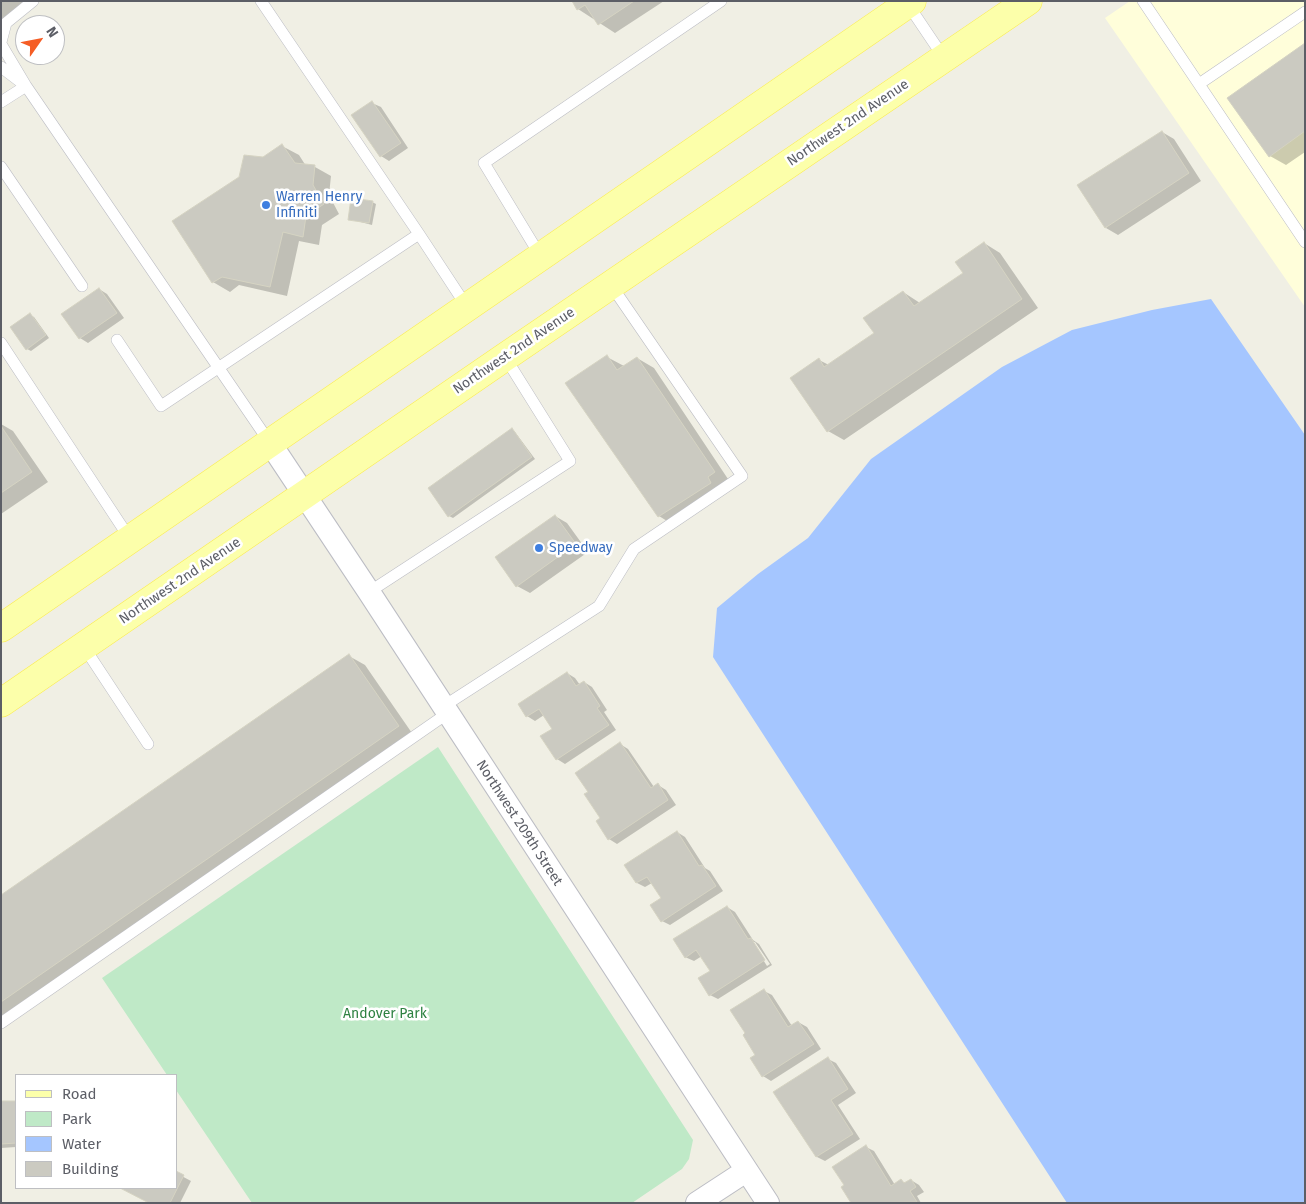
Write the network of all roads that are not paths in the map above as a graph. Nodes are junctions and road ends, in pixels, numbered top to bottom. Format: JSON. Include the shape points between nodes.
{"nodes":[{"id":1,"x":33,"y":1,"type":"edge"},
{"id":2,"x":261,"y":1,"type":"edge"},
{"id":3,"x":721,"y":1,"type":"edge"},
{"id":4,"x":1028,"y":1,"type":"edge"},
{"id":5,"x":1144,"y":1,"type":"edge"},
{"id":6,"x":908,"y":2,"type":"edge"},
{"id":7,"x":1305,"y":12,"type":"edge"},
{"id":8,"x":1,"y":43,"type":"edge"},
{"id":9,"x":944,"y":58,"type":"junction"},
{"id":10,"x":1,"y":67,"type":"edge"},
{"id":11,"x":1199,"y":84,"type":"junction"},
{"id":12,"x":26,"y":86,"type":"junction"},
{"id":13,"x":1,"y":102,"type":"edge"},
{"id":14,"x":1,"y":167,"type":"edge"},
{"id":15,"x":419,"y":234,"type":"junction"},
{"id":16,"x":1305,"y":242,"type":"edge"},
{"id":17,"x":541,"y":257,"type":"junction"},
{"id":18,"x":611,"y":285,"type":"junction"},
{"id":19,"x":82,"y":286,"type":"dead end"},
{"id":20,"x":467,"y":307,"type":"junction"},
{"id":21,"x":117,"y":340,"type":"dead end"},
{"id":22,"x":1,"y":343,"type":"edge"},
{"id":23,"x":505,"y":357,"type":"junction"},
{"id":24,"x":219,"y":368,"type":"junction"},
{"id":25,"x":270,"y":443,"type":"junction"},
{"id":26,"x":306,"y":494,"type":"junction"},
{"id":27,"x":130,"y":539,"type":"junction"},
{"id":28,"x":370,"y":592,"type":"junction"},
{"id":29,"x":1,"y":628,"type":"edge"},
{"id":30,"x":84,"y":647,"type":"junction"},
{"id":31,"x":1,"y":703,"type":"edge"},
{"id":32,"x":446,"y":710,"type":"junction"},
{"id":33,"x":148,"y":744,"type":"dead end"},
{"id":34,"x":1,"y":1023,"type":"edge"},
{"id":35,"x":746,"y":1171,"type":"junction"},
{"id":36,"x":697,"y":1203,"type":"edge"},
{"id":37,"x":768,"y":1203,"type":"edge"}],
"edges":[{"from":1,"to":8,"type":"lane","via":[[6,23]]},
{"from":2,"to":15,"type":"lane"},
{"from":3,"to":17,"type":"lane","via":[[484,164]]},
{"from":4,"to":9,"type":"main road","name":"Northwest 2nd Avenue"},
{"from":5,"to":11,"type":"lane"},
{"from":6,"to":9,"type":"lane"},
{"from":6,"to":17,"type":"main road"},
{"from":7,"to":11,"type":"lane"},
{"from":8,"to":12,"type":"lane"},
{"from":9,"to":18,"type":"main road","name":"Northwest 2nd Avenue"},
{"from":10,"to":12,"type":"lane"},
{"from":11,"to":16,"type":"lane"},
{"from":12,"to":13,"type":"lane"},
{"from":12,"to":24,"type":"lane"},
{"from":14,"to":19,"type":"lane"},
{"from":15,"to":20,"type":"lane"},
{"from":15,"to":24,"type":"lane"},
{"from":17,"to":20,"type":"main road"},
{"from":18,"to":23,"type":"main road","name":"Northwest 2nd Avenue"},
{"from":18,"to":32,"type":"lane","via":[[742,476],[634,548],[599,606]]},
{"from":20,"to":25,"type":"main road"},
{"from":21,"to":24,"type":"lane","via":[[161,406]]},
{"from":22,"to":27,"type":"lane"},
{"from":23,"to":26,"type":"main road","name":"Northwest 2nd Avenue"},
{"from":23,"to":28,"type":"lane","via":[[570,461]]},
{"from":24,"to":25,"type":"lane"},
{"from":25,"to":26,"type":"street","name":"Northwest 209th Street"},
{"from":25,"to":27,"type":"main road"},
{"from":26,"to":28,"type":"street","name":"Northwest 209th Street"},
{"from":26,"to":30,"type":"main road","name":"Northwest 2nd Avenue"},
{"from":27,"to":29,"type":"main road"},
{"from":28,"to":32,"type":"street","name":"Northwest 209th Street"},
{"from":30,"to":31,"type":"main road","name":"Northwest 2nd Avenue"},
{"from":30,"to":33,"type":"lane"},
{"from":32,"to":34,"type":"lane"},
{"from":32,"to":35,"type":"street","name":"Northwest 209th Street"},
{"from":35,"to":36,"type":"street"},
{"from":35,"to":37,"type":"street","name":"Northwest 209th Street"}]}
